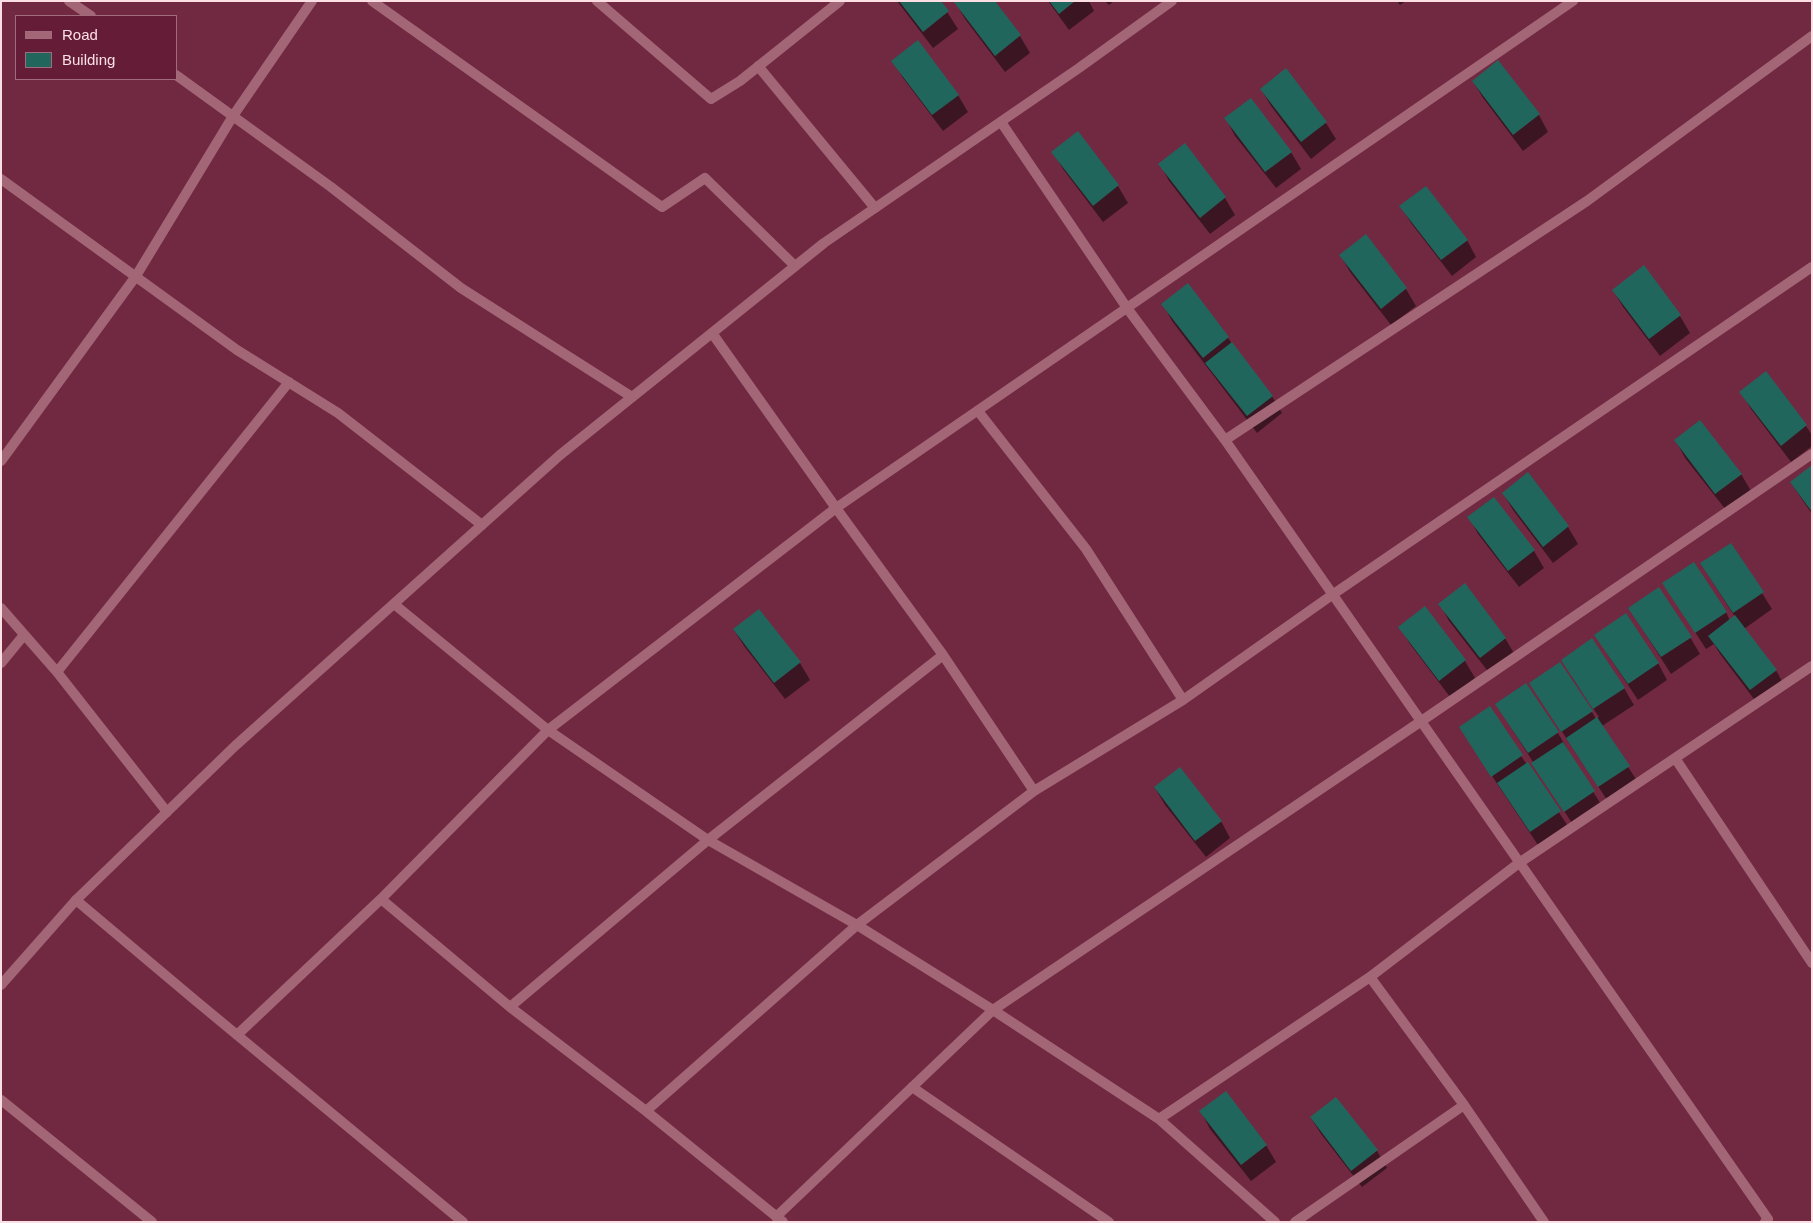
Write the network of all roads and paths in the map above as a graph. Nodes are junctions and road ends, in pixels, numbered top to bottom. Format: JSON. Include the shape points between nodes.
{"nodes":[{"id":1,"x":69,"y":1,"type":"edge"},
{"id":2,"x":312,"y":1,"type":"edge"},
{"id":3,"x":372,"y":1,"type":"edge"},
{"id":4,"x":597,"y":1,"type":"edge"},
{"id":5,"x":840,"y":1,"type":"edge"},
{"id":6,"x":1172,"y":1,"type":"edge"},
{"id":7,"x":1573,"y":1,"type":"edge"},
{"id":8,"x":90,"y":15,"type":"edge"},
{"id":9,"x":1812,"y":36,"type":"edge"},
{"id":10,"x":758,"y":66,"type":"junction"},
{"id":11,"x":178,"y":76,"type":"edge"},
{"id":12,"x":233,"y":116,"type":"junction"},
{"id":13,"x":1001,"y":122,"type":"junction"},
{"id":14,"x":1,"y":179,"type":"edge"},
{"id":15,"x":875,"y":208,"type":"junction"},
{"id":16,"x":795,"y":266,"type":"junction"},
{"id":17,"x":1812,"y":266,"type":"edge"},
{"id":18,"x":136,"y":276,"type":"junction"},
{"id":19,"x":1127,"y":308,"type":"junction"},
{"id":20,"x":712,"y":333,"type":"junction"},
{"id":21,"x":289,"y":382,"type":"junction"},
{"id":22,"x":632,"y":397,"type":"junction"},
{"id":23,"x":978,"y":411,"type":"junction"},
{"id":24,"x":1225,"y":440,"type":"junction"},
{"id":25,"x":1812,"y":454,"type":"edge"},
{"id":26,"x":1,"y":461,"type":"edge"},
{"id":27,"x":836,"y":508,"type":"junction"},
{"id":28,"x":482,"y":525,"type":"junction"},
{"id":29,"x":1332,"y":596,"type":"junction"},
{"id":30,"x":394,"y":604,"type":"junction"},
{"id":31,"x":1,"y":608,"type":"edge"},
{"id":32,"x":24,"y":635,"type":"junction"},
{"id":33,"x":943,"y":656,"type":"junction"},
{"id":34,"x":1,"y":663,"type":"edge"},
{"id":35,"x":1812,"y":666,"type":"edge"},
{"id":36,"x":57,"y":672,"type":"junction"},
{"id":37,"x":1183,"y":700,"type":"junction"},
{"id":38,"x":1420,"y":722,"type":"junction"},
{"id":39,"x":548,"y":730,"type":"junction"},
{"id":40,"x":1675,"y":758,"type":"junction"},
{"id":41,"x":1034,"y":791,"type":"junction"},
{"id":42,"x":167,"y":812,"type":"junction"},
{"id":43,"x":708,"y":840,"type":"junction"},
{"id":44,"x":1519,"y":863,"type":"junction"},
{"id":45,"x":382,"y":899,"type":"junction"},
{"id":46,"x":76,"y":900,"type":"junction"},
{"id":47,"x":856,"y":926,"type":"junction"},
{"id":48,"x":1812,"y":963,"type":"edge"},
{"id":49,"x":1370,"y":977,"type":"junction"},
{"id":50,"x":1,"y":985,"type":"edge"},
{"id":51,"x":510,"y":1007,"type":"junction"},
{"id":52,"x":993,"y":1010,"type":"junction"},
{"id":53,"x":237,"y":1035,"type":"junction"},
{"id":54,"x":912,"y":1087,"type":"junction"},
{"id":55,"x":1,"y":1100,"type":"edge"},
{"id":56,"x":1464,"y":1105,"type":"junction"},
{"id":57,"x":646,"y":1111,"type":"junction"},
{"id":58,"x":1159,"y":1120,"type":"junction"},
{"id":59,"x":780,"y":1219,"type":"edge"},
{"id":60,"x":1768,"y":1221,"type":"edge"},
{"id":61,"x":152,"y":1222,"type":"edge"},
{"id":62,"x":463,"y":1222,"type":"edge"},
{"id":63,"x":1109,"y":1222,"type":"edge"},
{"id":64,"x":1275,"y":1222,"type":"edge"},
{"id":65,"x":1295,"y":1222,"type":"edge"},
{"id":66,"x":1544,"y":1222,"type":"edge"}],
"edges":[{"from":1,"to":8,"type":"street"},
{"from":2,"to":12,"type":"street"},
{"from":3,"to":16,"type":"street","via":[[662,208],[705,178]]},
{"from":4,"to":10,"type":"street","via":[[710,99]]},
{"from":5,"to":10,"type":"street"},
{"from":6,"to":13,"type":"street"},
{"from":7,"to":19,"type":"street"},
{"from":9,"to":24,"type":"street","via":[[1587,201]]},
{"from":10,"to":15,"type":"street"},
{"from":11,"to":12,"type":"street"},
{"from":12,"to":18,"type":"street"},
{"from":12,"to":22,"type":"street","via":[[461,288]]},
{"from":13,"to":15,"type":"street"},
{"from":13,"to":19,"type":"street"},
{"from":14,"to":18,"type":"street"},
{"from":15,"to":16,"type":"street"},
{"from":16,"to":20,"type":"street"},
{"from":17,"to":29,"type":"street"},
{"from":18,"to":21,"type":"street","via":[[237,350]]},
{"from":18,"to":26,"type":"street"},
{"from":19,"to":23,"type":"street"},
{"from":19,"to":24,"type":"street"},
{"from":20,"to":22,"type":"street"},
{"from":20,"to":27,"type":"street"},
{"from":21,"to":28,"type":"street","via":[[338,413]]},
{"from":21,"to":36,"type":"street"},
{"from":22,"to":28,"type":"street"},
{"from":23,"to":27,"type":"street"},
{"from":23,"to":37,"type":"street","via":[[1086,549]]},
{"from":24,"to":29,"type":"street"},
{"from":25,"to":38,"type":"street"},
{"from":27,"to":33,"type":"street"},
{"from":27,"to":39,"type":"street"},
{"from":28,"to":30,"type":"street"},
{"from":29,"to":37,"type":"street"},
{"from":29,"to":38,"type":"street"},
{"from":30,"to":39,"type":"street"},
{"from":30,"to":42,"type":"street","via":[[235,746]]},
{"from":31,"to":32,"type":"street"},
{"from":32,"to":34,"type":"street"},
{"from":32,"to":36,"type":"street"},
{"from":33,"to":41,"type":"street"},
{"from":33,"to":43,"type":"street"},
{"from":35,"to":40,"type":"street"},
{"from":36,"to":42,"type":"street"},
{"from":37,"to":41,"type":"street"},
{"from":38,"to":44,"type":"street"},
{"from":38,"to":52,"type":"street"},
{"from":39,"to":43,"type":"street"},
{"from":39,"to":45,"type":"street"},
{"from":40,"to":44,"type":"street"},
{"from":40,"to":48,"type":"street"},
{"from":41,"to":47,"type":"street"},
{"from":42,"to":46,"type":"street"},
{"from":43,"to":47,"type":"street"},
{"from":43,"to":51,"type":"street"},
{"from":44,"to":49,"type":"street"},
{"from":44,"to":60,"type":"street"},
{"from":45,"to":51,"type":"street"},
{"from":45,"to":53,"type":"street"},
{"from":46,"to":50,"type":"street"},
{"from":46,"to":53,"type":"street"},
{"from":47,"to":52,"type":"street"},
{"from":47,"to":57,"type":"street"},
{"from":49,"to":56,"type":"street"},
{"from":49,"to":58,"type":"street"},
{"from":51,"to":57,"type":"street"},
{"from":52,"to":54,"type":"street"},
{"from":52,"to":58,"type":"street"},
{"from":53,"to":62,"type":"street"},
{"from":54,"to":59,"type":"street"},
{"from":54,"to":63,"type":"street"},
{"from":55,"to":61,"type":"street"},
{"from":56,"to":65,"type":"street"},
{"from":56,"to":66,"type":"street"},
{"from":57,"to":59,"type":"street"},
{"from":58,"to":64,"type":"street"}]}
